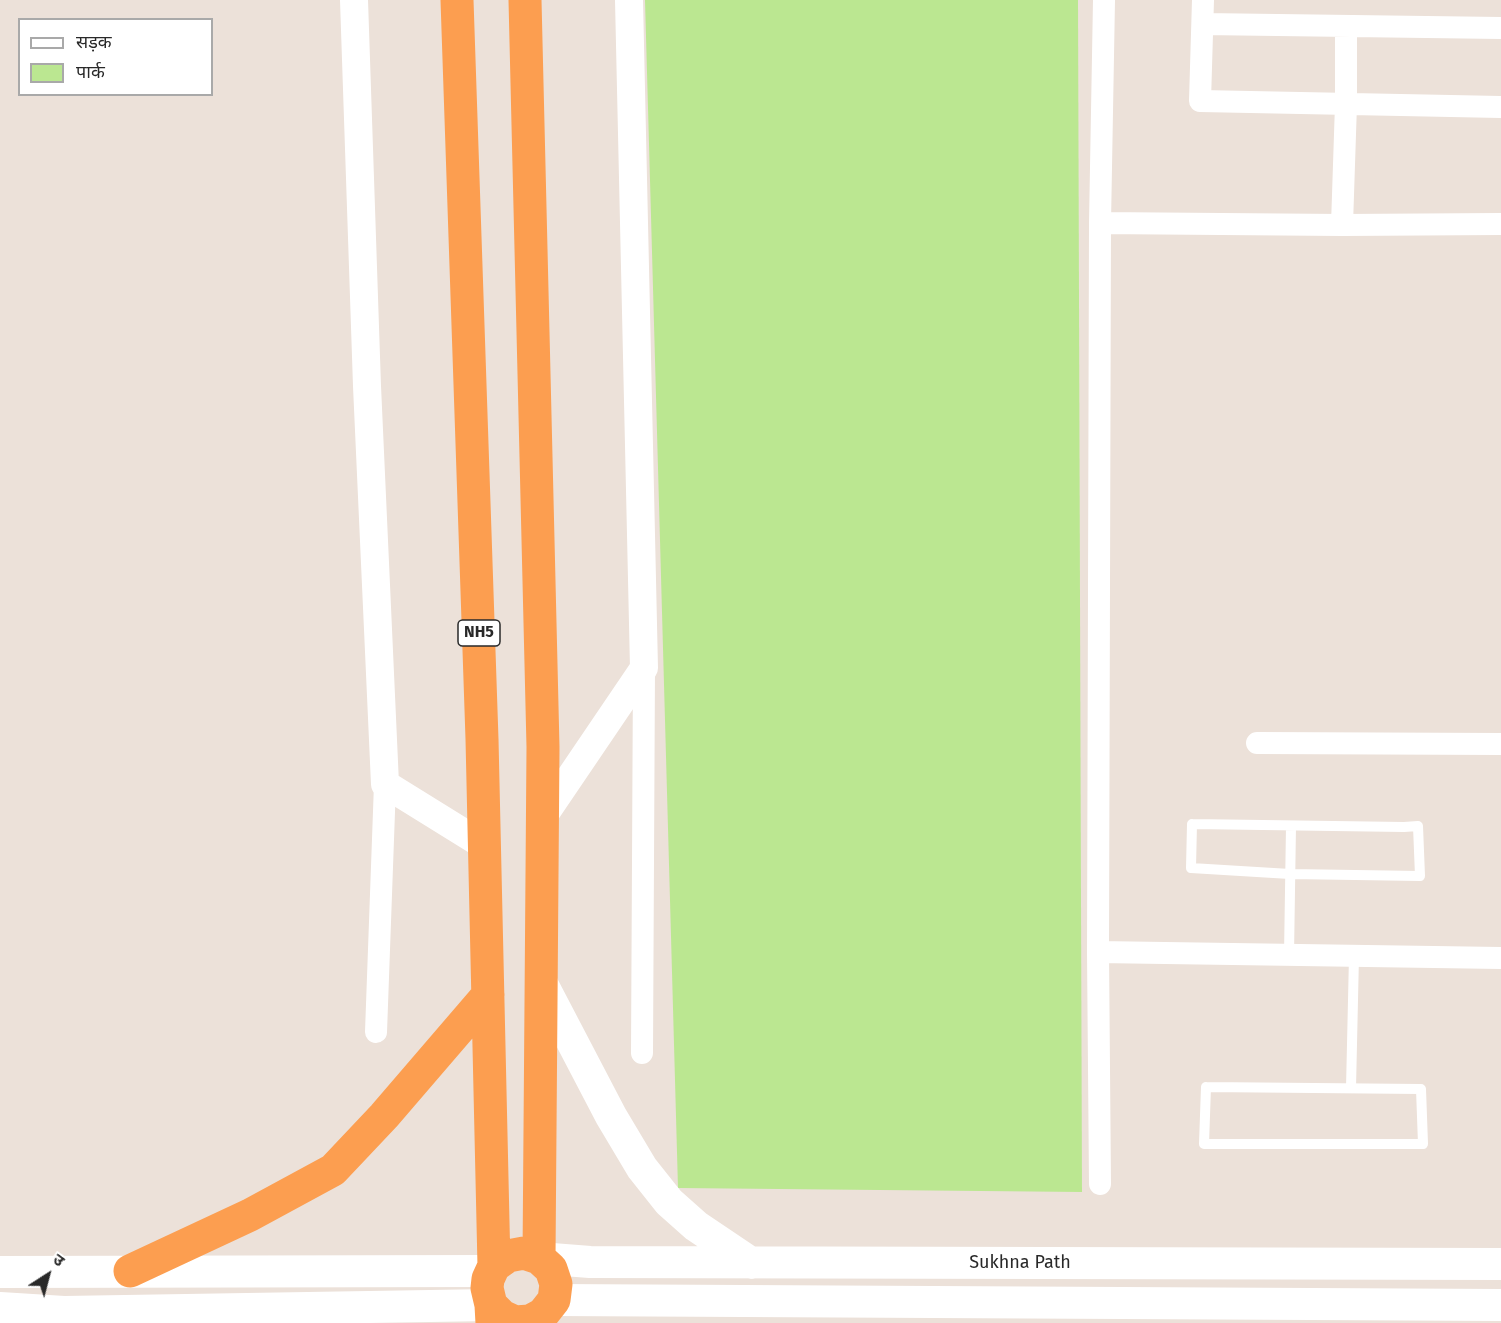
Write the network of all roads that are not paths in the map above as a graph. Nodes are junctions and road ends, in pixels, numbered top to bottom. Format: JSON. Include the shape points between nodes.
{"nodes":[{"id":1,"x":354,"y":0,"type":"edge"},
{"id":2,"x":457,"y":0,"type":"edge"},
{"id":3,"x":525,"y":0,"type":"edge"},
{"id":4,"x":628,"y":0,"type":"edge"},
{"id":5,"x":1104,"y":0,"type":"edge"},
{"id":6,"x":1203,"y":0,"type":"edge"},
{"id":7,"x":1203,"y":24,"type":"junction"},
{"id":8,"x":1346,"y":26,"type":"junction"},
{"id":9,"x":1501,"y":28,"type":"edge"},
{"id":10,"x":1346,"y":104,"type":"junction"},
{"id":11,"x":1501,"y":107,"type":"edge"},
{"id":12,"x":1100,"y":223,"type":"junction"},
{"id":13,"x":1501,"y":224,"type":"edge"},
{"id":14,"x":1342,"y":225,"type":"junction"},
{"id":15,"x":644,"y":668,"type":"junction"},
{"id":16,"x":1257,"y":743,"type":"dead end"},
{"id":17,"x":1501,"y":744,"type":"edge"},
{"id":18,"x":385,"y":784,"type":"junction"},
{"id":19,"x":543,"y":817,"type":"junction"},
{"id":20,"x":1291,"y":826,"type":"junction"},
{"id":21,"x":485,"y":846,"type":"junction"},
{"id":22,"x":1290,"y":874,"type":"junction"},
{"id":23,"x":1098,"y":952,"type":"junction"},
{"id":24,"x":1289,"y":955,"type":"junction"},
{"id":25,"x":1354,"y":956,"type":"junction"},
{"id":26,"x":1501,"y":958,"type":"edge"},
{"id":27,"x":541,"y":982,"type":"junction"},
{"id":28,"x":488,"y":995,"type":"junction"},
{"id":29,"x":376,"y":1032,"type":"dead end"},
{"id":30,"x":642,"y":1053,"type":"dead end"},
{"id":31,"x":1351,"y":1088,"type":"junction"},
{"id":32,"x":1100,"y":1184,"type":"dead end"},
{"id":33,"x":539,"y":1258,"type":"junction"},
{"id":34,"x":751,"y":1263,"type":"junction"},
{"id":35,"x":1501,"y":1264,"type":"edge"},
{"id":36,"x":493,"y":1268,"type":"junction"},
{"id":37,"x":130,"y":1271,"type":"junction"},
{"id":38,"x":0,"y":1272,"type":"edge"},
{"id":39,"x":786,"y":1301,"type":"junction"},
{"id":40,"x":1501,"y":1305,"type":"edge"},
{"id":41,"x":0,"y":1308,"type":"edge"},
{"id":42,"x":547,"y":1312,"type":"edge"},
{"id":43,"x":492,"y":1314,"type":"edge"},
{"id":44,"x":297,"y":1315,"type":"edge"},
{"id":45,"x":725,"y":1323,"type":"edge"}],
"edges":[{"from":1,"to":18,"type":"street"},
{"from":2,"to":21,"type":"highway","number":"NH5"},
{"from":3,"to":19,"type":"highway"},
{"from":4,"to":15,"type":"street"},
{"from":5,"to":12,"type":"street"},
{"from":6,"to":7,"type":"street"},
{"from":7,"to":8,"type":"street"},
{"from":7,"to":10,"type":"street","via":[[1200,101]]},
{"from":8,"to":9,"type":"street"},
{"from":8,"to":10,"type":"street"},
{"from":10,"to":11,"type":"street"},
{"from":10,"to":14,"type":"street"},
{"from":12,"to":14,"type":"street"},
{"from":12,"to":23,"type":"street"},
{"from":13,"to":14,"type":"street"},
{"from":15,"to":19,"type":"street"},
{"from":15,"to":30,"type":"street"},
{"from":16,"to":17,"type":"street"},
{"from":18,"to":21,"type":"street"},
{"from":18,"to":29,"type":"street"},
{"from":19,"to":27,"type":"highway"},
{"from":20,"to":22,"type":"lane"},
{"from":20,"to":22,"type":"lane","via":[[1192,824],[1191,857],[1191,867]]},
{"from":20,"to":22,"type":"lane","via":[[1418,826],[1420,876]]},
{"from":21,"to":28,"type":"highway","number":"NH5"},
{"from":22,"to":24,"type":"lane"},
{"from":23,"to":24,"type":"street"},
{"from":23,"to":32,"type":"street"},
{"from":24,"to":25,"type":"street"},
{"from":25,"to":26,"type":"street"},
{"from":25,"to":31,"type":"lane"},
{"from":27,"to":33,"type":"highway"},
{"from":27,"to":34,"type":"main road","via":[[642,1168],[689,1220]]},
{"from":28,"to":36,"type":"highway","number":"NH5"},
{"from":28,"to":37,"type":"highway","via":[[333,1170],[250,1215]]},
{"from":31,"to":31,"type":"lane","via":[[1206,1087],[1204,1144],[1423,1144],[1421,1089]]},
{"from":33,"to":34,"type":"main road","name":"Sukhna Path"},
{"from":33,"to":36,"type":"highway","via":[[524,1253],[508,1256]]},
{"from":33,"to":42,"type":"highway","via":[[551,1269],[556,1284]]},
{"from":34,"to":35,"type":"main road","name":"Sukhna Path"},
{"from":36,"to":37,"type":"main road"},
{"from":36,"to":43,"type":"highway","number":"NH5","via":[[487,1288]]},
{"from":37,"to":38,"type":"main road"},
{"from":39,"to":40,"type":"main road"},
{"from":39,"to":42,"type":"main road"},
{"from":39,"to":45,"type":"main road"},
{"from":41,"to":44,"type":"main road"},
{"from":42,"to":43,"type":"highway","via":[[530,1321],[515,1322]]},
{"from":43,"to":44,"type":"main road"}]}
